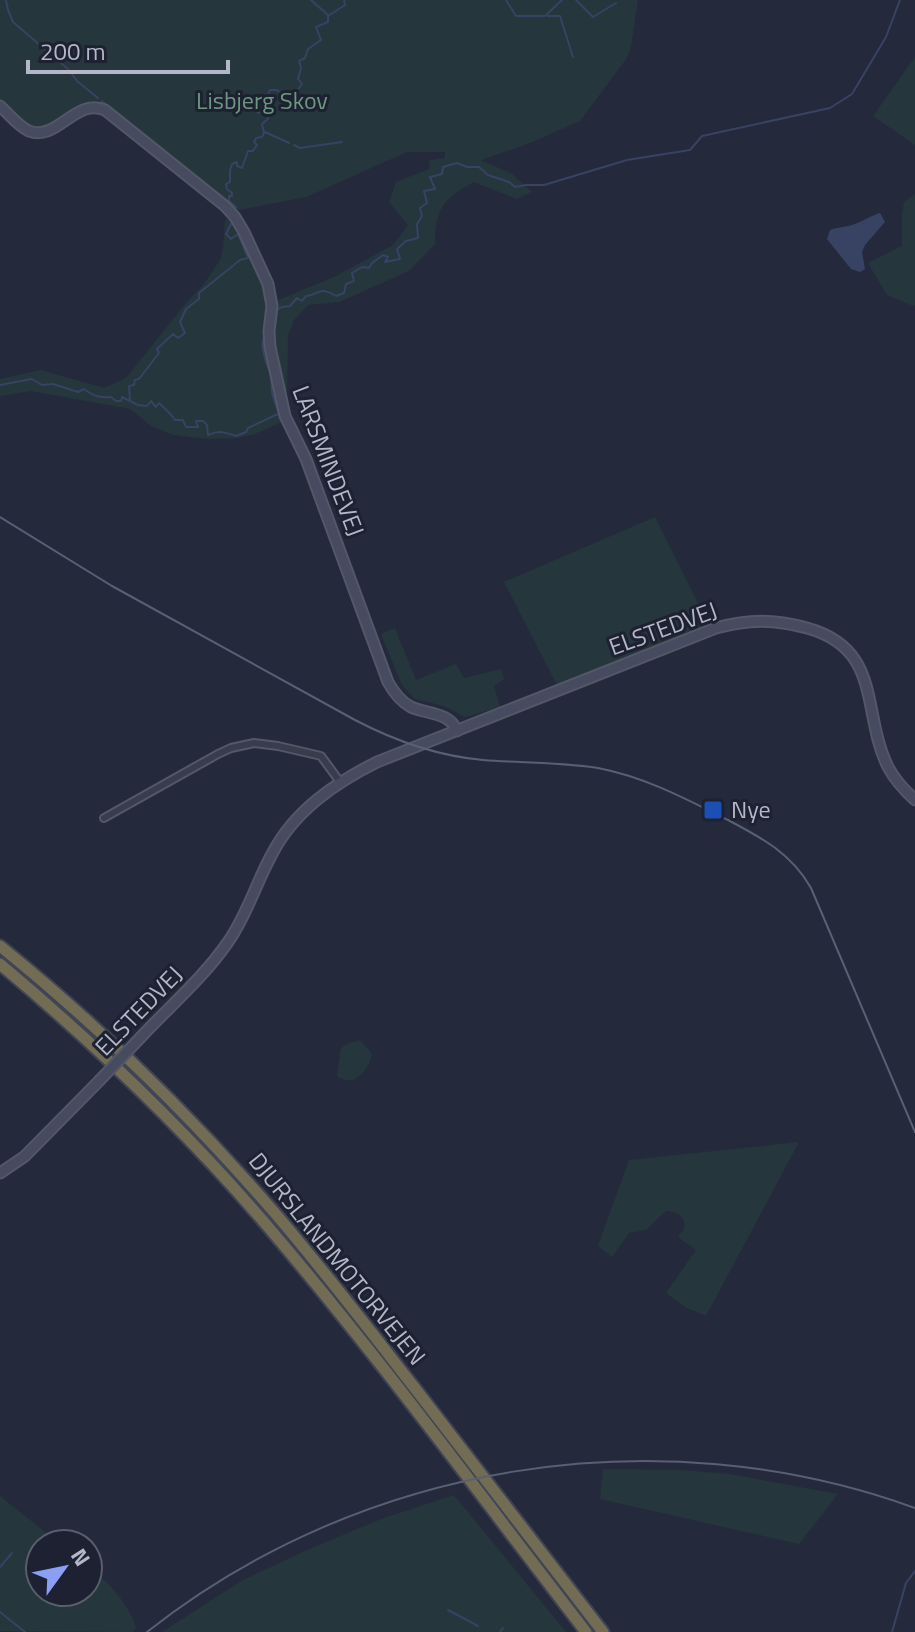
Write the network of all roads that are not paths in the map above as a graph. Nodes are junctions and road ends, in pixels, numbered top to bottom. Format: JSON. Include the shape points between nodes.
{"nodes":[{"id":1,"x":0,"y":106,"type":"edge"},
{"id":2,"x":457,"y":731,"type":"junction"},
{"id":3,"x":340,"y":782,"type":"junction"},
{"id":4,"x":915,"y":800,"type":"edge"},
{"id":5,"x":104,"y":818,"type":"dead end"},
{"id":6,"x":0,"y":946,"type":"edge"},
{"id":7,"x":0,"y":964,"type":"edge"},
{"id":8,"x":0,"y":1173,"type":"edge"},
{"id":9,"x":586,"y":1632,"type":"edge"},
{"id":10,"x":603,"y":1632,"type":"edge"}],
"edges":[{"from":1,"to":2,"type":"street","name":"LARSMINDEVEJ","via":[[28,131],[39,133],[81,110],[105,110],[235,217],[271,295],[270,347],[285,416],[306,459],[388,682],[401,701],[442,716]]},
{"from":2,"to":3,"type":"street","name":"ELSTEDVEJ"},
{"from":2,"to":4,"type":"street","name":"ELSTEDVEJ","via":[[716,628],[785,622],[823,633],[855,659],[887,764]]},
{"from":3,"to":5,"type":"street","via":[[321,756],[254,743],[218,754]]},
{"from":3,"to":8,"type":"street","name":"ELSTEDVEJ","bridge":true,"via":[[272,852],[246,912],[211,964],[25,1156]]},
{"from":6,"to":10,"type":"highway","name":"DJURSLANDMOTORVEJEN","via":[[139,1070],[273,1211]]},
{"from":7,"to":9,"type":"highway","name":"DJURSLANDMOTORVEJEN","via":[[130,1080],[263,1221]]}]}
